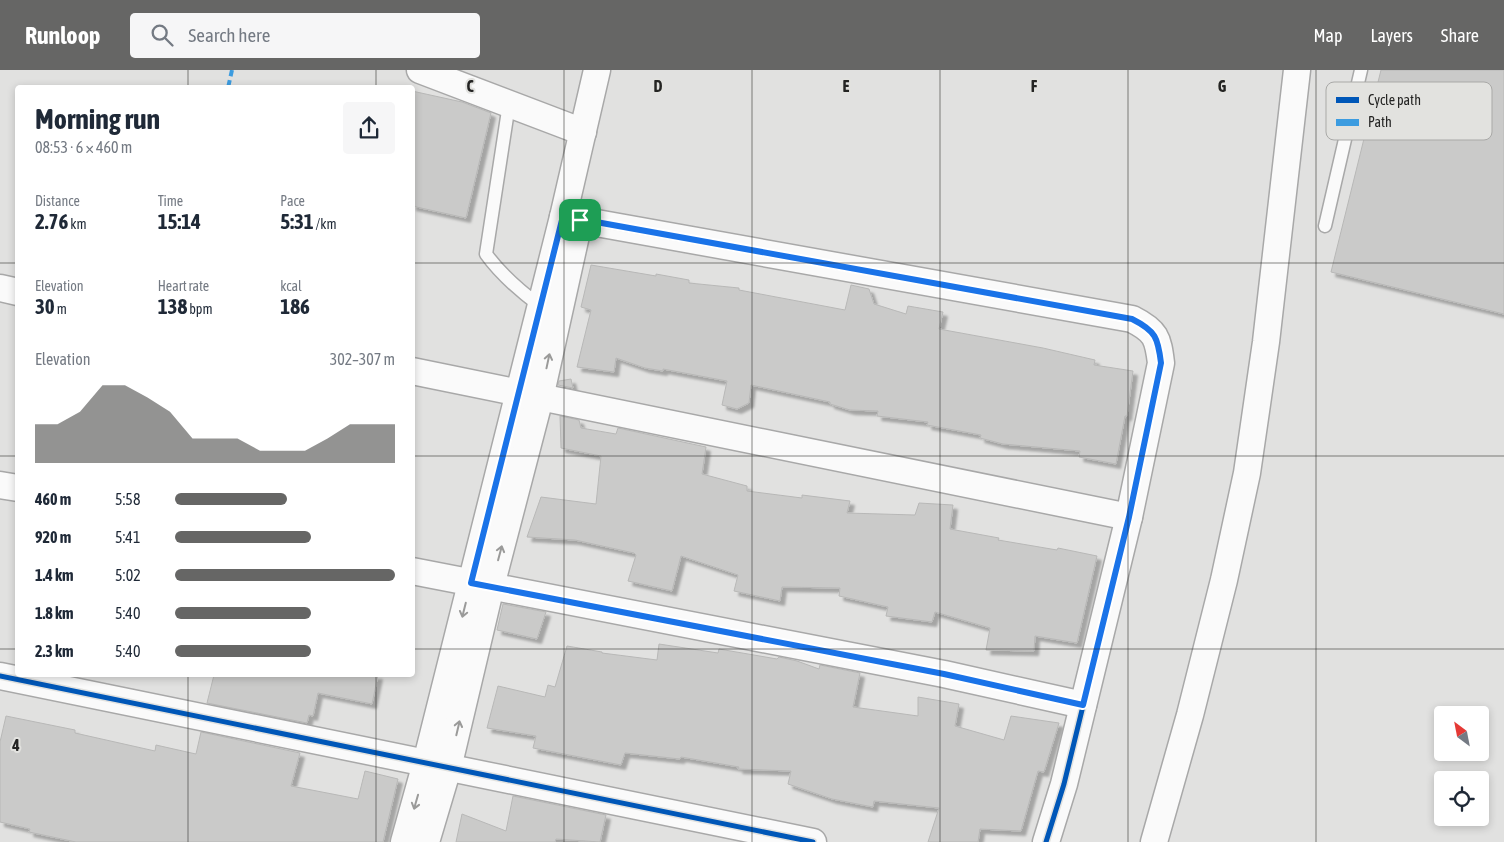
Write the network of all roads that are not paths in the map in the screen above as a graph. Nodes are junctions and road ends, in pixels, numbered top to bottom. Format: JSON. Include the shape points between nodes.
{"nodes":[{"id":1,"x":420,"y":70,"type":"edge"},
{"id":2,"x":597,"y":70,"type":"edge"},
{"id":3,"x":615,"y":70,"type":"edge"},
{"id":4,"x":1297,"y":70,"type":"edge"},
{"id":5,"x":509,"y":104,"type":"junction"},
{"id":6,"x":583,"y":132,"type":"junction"},
{"id":7,"x":1345,"y":140,"type":"edge"},
{"id":8,"x":572,"y":218,"type":"junction"},
{"id":9,"x":1325,"y":226,"type":"dead end"},
{"id":10,"x":0,"y":288,"type":"edge"},
{"id":11,"x":15,"y":291,"type":"edge"},
{"id":12,"x":540,"y":306,"type":"junction"},
{"id":13,"x":415,"y":372,"type":"edge"},
{"id":14,"x":529,"y":395,"type":"junction"},
{"id":15,"x":0,"y":485,"type":"edge"},
{"id":16,"x":15,"y":488,"type":"edge"},
{"id":17,"x":1129,"y":517,"type":"junction"},
{"id":18,"x":415,"y":572,"type":"edge"},
{"id":19,"x":481,"y":585,"type":"junction"},
{"id":20,"x":0,"y":676,"type":"edge"},
{"id":21,"x":1083,"y":705,"type":"junction"},
{"id":22,"x":437,"y":766,"type":"junction"},
{"id":23,"x":404,"y":842,"type":"edge"},
{"id":24,"x":426,"y":842,"type":"edge"},
{"id":25,"x":813,"y":842,"type":"edge"},
{"id":26,"x":1046,"y":842,"type":"edge"},
{"id":27,"x":1154,"y":842,"type":"edge"}],
"edges":[{"from":1,"to":5,"type":"street"},
{"from":2,"to":6,"type":"street"},
{"from":3,"to":8,"type":"street"},
{"from":4,"to":27,"type":"street","via":[[1248,473],[1193,705]]},
{"from":5,"to":6,"type":"street"},
{"from":5,"to":12,"type":"lane","via":[[486,254],[494,266]]},
{"from":6,"to":8,"type":"street"},
{"from":7,"to":9,"type":"lane"},
{"from":8,"to":12,"type":"street"},
{"from":14,"to":8,"type":"street","one_way":true},
{"from":8,"to":17,"type":"street","via":[[1132,319],[1148,327],[1158,343],[1161,363]]},
{"from":10,"to":11,"type":"street"},
{"from":12,"to":14,"type":"street"},
{"from":13,"to":14,"type":"street"},
{"from":14,"to":17,"type":"street"},
{"from":14,"to":19,"type":"street"},
{"from":15,"to":16,"type":"street"},
{"from":17,"to":21,"type":"street"},
{"from":18,"to":19,"type":"street"},
{"from":19,"to":21,"type":"street","via":[[944,674]]},
{"from":19,"to":22,"type":"street"},
{"from":20,"to":22,"type":"street"},
{"from":21,"to":26,"type":"street"},
{"from":22,"to":23,"type":"street","one_way":true},
{"from":22,"to":24,"type":"street"},
{"from":22,"to":25,"type":"street"}]}
